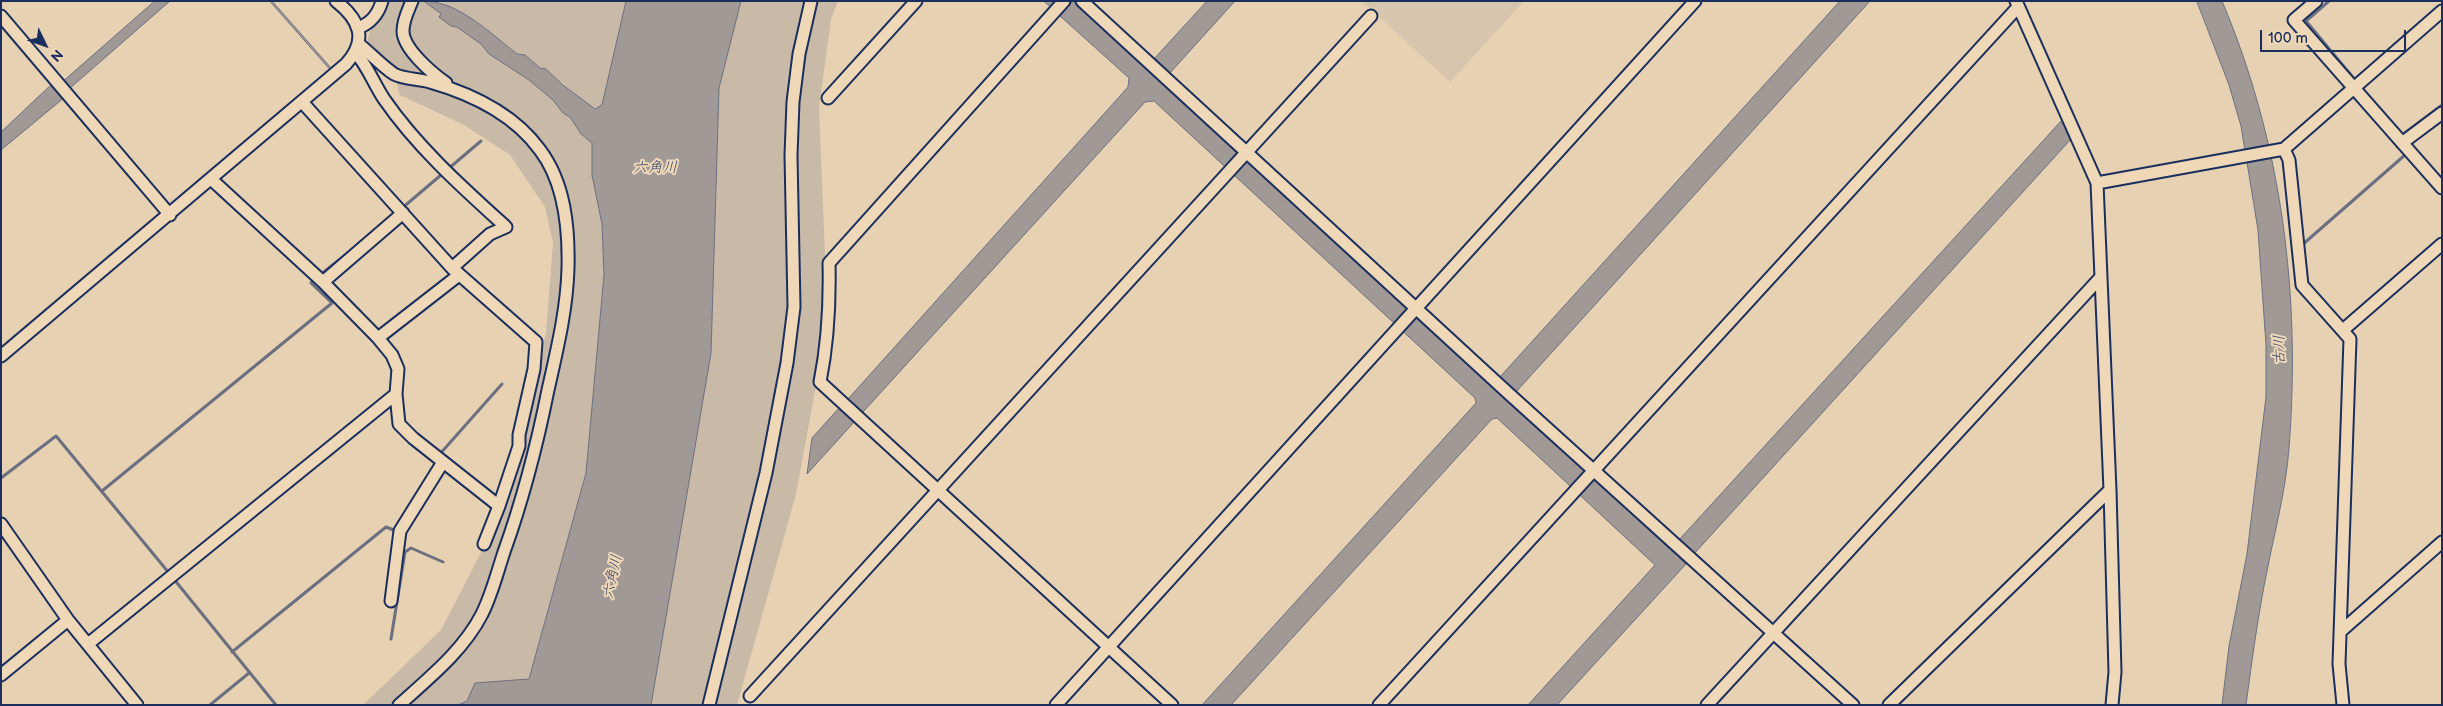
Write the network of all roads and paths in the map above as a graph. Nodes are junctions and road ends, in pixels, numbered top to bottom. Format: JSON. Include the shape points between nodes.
{"nodes":[{"id":1,"x":336,"y":1,"type":"edge"},
{"id":2,"x":382,"y":1,"type":"edge"},
{"id":3,"x":412,"y":1,"type":"edge"},
{"id":4,"x":811,"y":1,"type":"edge"},
{"id":5,"x":916,"y":1,"type":"edge"},
{"id":6,"x":1082,"y":1,"type":"edge"},
{"id":7,"x":2316,"y":1,"type":"edge"},
{"id":8,"x":1062,"y":3,"type":"edge"},
{"id":9,"x":1691,"y":3,"type":"edge"},
{"id":10,"x":2017,"y":4,"type":"edge"},
{"id":11,"x":2442,"y":11,"type":"edge"},
{"id":12,"x":1,"y":16,"type":"edge"},
{"id":13,"x":1372,"y":16,"type":"dead end"},
{"id":14,"x":358,"y":28,"type":"junction"},
{"id":15,"x":358,"y":49,"type":"junction"},
{"id":16,"x":2353,"y":88,"type":"junction"},
{"id":17,"x":454,"y":89,"type":"junction"},
{"id":18,"x":828,"y":98,"type":"dead end"},
{"id":19,"x":303,"y":103,"type":"junction"},
{"id":20,"x":2442,"y":113,"type":"edge"},
{"id":21,"x":2407,"y":139,"type":"junction"},
{"id":22,"x":2284,"y":149,"type":"junction"},
{"id":23,"x":1247,"y":152,"type":"junction"},
{"id":24,"x":211,"y":179,"type":"junction"},
{"id":25,"x":2097,"y":183,"type":"junction"},
{"id":26,"x":2442,"y":188,"type":"edge"},
{"id":27,"x":401,"y":211,"type":"junction"},
{"id":28,"x":170,"y":215,"type":"junction"},
{"id":29,"x":2442,"y":244,"type":"edge"},
{"id":30,"x":455,"y":271,"type":"junction"},
{"id":31,"x":2100,"y":278,"type":"junction"},
{"id":32,"x":319,"y":279,"type":"junction"},
{"id":33,"x":1416,"y":308,"type":"junction"},
{"id":34,"x":2343,"y":330,"type":"junction"},
{"id":35,"x":378,"y":338,"type":"junction"},
{"id":36,"x":1,"y":356,"type":"edge"},
{"id":37,"x":392,"y":397,"type":"junction"},
{"id":38,"x":439,"y":458,"type":"junction"},
{"id":39,"x":1594,"y":471,"type":"junction"},
{"id":40,"x":939,"y":490,"type":"junction"},
{"id":41,"x":2110,"y":490,"type":"junction"},
{"id":42,"x":499,"y":506,"type":"junction"},
{"id":43,"x":1,"y":524,"type":"edge"},
{"id":44,"x":2442,"y":542,"type":"edge"},
{"id":45,"x":484,"y":544,"type":"dead end"},
{"id":46,"x":391,"y":601,"type":"dead end"},
{"id":47,"x":68,"y":620,"type":"junction"},
{"id":48,"x":2340,"y":632,"type":"junction"},
{"id":49,"x":1773,"y":633,"type":"junction"},
{"id":50,"x":88,"y":644,"type":"junction"},
{"id":51,"x":1109,"y":646,"type":"junction"},
{"id":52,"x":1,"y":675,"type":"edge"},
{"id":53,"x":750,"y":696,"type":"dead end"},
{"id":54,"x":137,"y":705,"type":"edge"},
{"id":55,"x":399,"y":705,"type":"edge"},
{"id":56,"x":709,"y":705,"type":"edge"},
{"id":57,"x":1056,"y":705,"type":"edge"},
{"id":58,"x":1172,"y":705,"type":"edge"},
{"id":59,"x":1380,"y":705,"type":"edge"},
{"id":60,"x":1707,"y":705,"type":"edge"},
{"id":61,"x":1853,"y":705,"type":"edge"},
{"id":62,"x":1889,"y":705,"type":"edge"},
{"id":63,"x":2112,"y":705,"type":"edge"},
{"id":64,"x":2343,"y":705,"type":"edge"}],
"edges":[{"from":1,"to":14,"type":"street"},
{"from":2,"to":14,"type":"street","via":[[379,12],[368,25]]},
{"from":3,"to":17,"type":"street","via":[[403,32],[406,42],[418,58]]},
{"from":4,"to":56,"type":"street","via":[[799,54],[793,102],[794,307],[787,363],[766,473]]},
{"from":5,"to":18,"type":"street"},
{"from":6,"to":23,"type":"street"},
{"from":7,"to":16,"type":"street","via":[[2294,20]]},
{"from":8,"to":40,"type":"street","via":[[829,263],[830,304],[826,355],[820,382]]},
{"from":9,"to":33,"type":"street"},
{"from":10,"to":25,"type":"street"},
{"from":10,"to":39,"type":"street"},
{"from":11,"to":16,"type":"street"},
{"from":12,"to":28,"type":"street"},
{"from":13,"to":23,"type":"street"},
{"from":14,"to":15,"type":"street"},
{"from":15,"to":17,"type":"street","via":[[396,75]]},
{"from":15,"to":19,"type":"street"},
{"from":15,"to":30,"type":"street","via":[[384,98],[421,145],[506,227],[490,234]]},
{"from":16,"to":21,"type":"street"},
{"from":16,"to":22,"type":"street"},
{"from":17,"to":55,"type":"street","via":[[509,118],[541,150],[553,170],[562,197],[568,268],[558,344],[529,477],[493,590],[465,640]]},
{"from":19,"to":24,"type":"street"},
{"from":19,"to":27,"type":"street"},
{"from":20,"to":21,"type":"street"},
{"from":21,"to":26,"type":"street"},
{"from":22,"to":25,"type":"street"},
{"from":22,"to":34,"type":"street","via":[[2289,160],[2302,285]]},
{"from":23,"to":33,"type":"street"},
{"from":23,"to":40,"type":"street"},
{"from":24,"to":28,"type":"street"},
{"from":24,"to":32,"type":"street"},
{"from":25,"to":31,"type":"street"},
{"from":27,"to":30,"type":"street"},
{"from":27,"to":32,"type":"street"},
{"from":28,"to":36,"type":"street"},
{"from":29,"to":34,"type":"street"},
{"from":30,"to":35,"type":"street"},
{"from":30,"to":42,"type":"street","via":[[536,342],[519,446]]},
{"from":31,"to":41,"type":"street"},
{"from":31,"to":49,"type":"street"},
{"from":32,"to":35,"type":"street"},
{"from":33,"to":39,"type":"street"},
{"from":33,"to":51,"type":"street"},
{"from":34,"to":48,"type":"street","via":[[2350,339]]},
{"from":35,"to":37,"type":"street","via":[[392,355],[398,369]]},
{"from":37,"to":38,"type":"street","via":[[399,424]]},
{"from":37,"to":50,"type":"street"},
{"from":38,"to":42,"type":"street"},
{"from":38,"to":46,"type":"street","via":[[400,531]]},
{"from":39,"to":49,"type":"street"},
{"from":39,"to":59,"type":"street"},
{"from":40,"to":51,"type":"street"},
{"from":40,"to":53,"type":"street"},
{"from":41,"to":62,"type":"street"},
{"from":41,"to":63,"type":"street","via":[[2115,672]]},
{"from":42,"to":45,"type":"street"},
{"from":43,"to":47,"type":"street"},
{"from":44,"to":48,"type":"street"},
{"from":47,"to":50,"type":"street"},
{"from":47,"to":52,"type":"street"},
{"from":48,"to":64,"type":"street"},
{"from":49,"to":60,"type":"street"},
{"from":49,"to":61,"type":"street"},
{"from":50,"to":54,"type":"street"},
{"from":51,"to":57,"type":"street"},
{"from":51,"to":58,"type":"street"}]}
